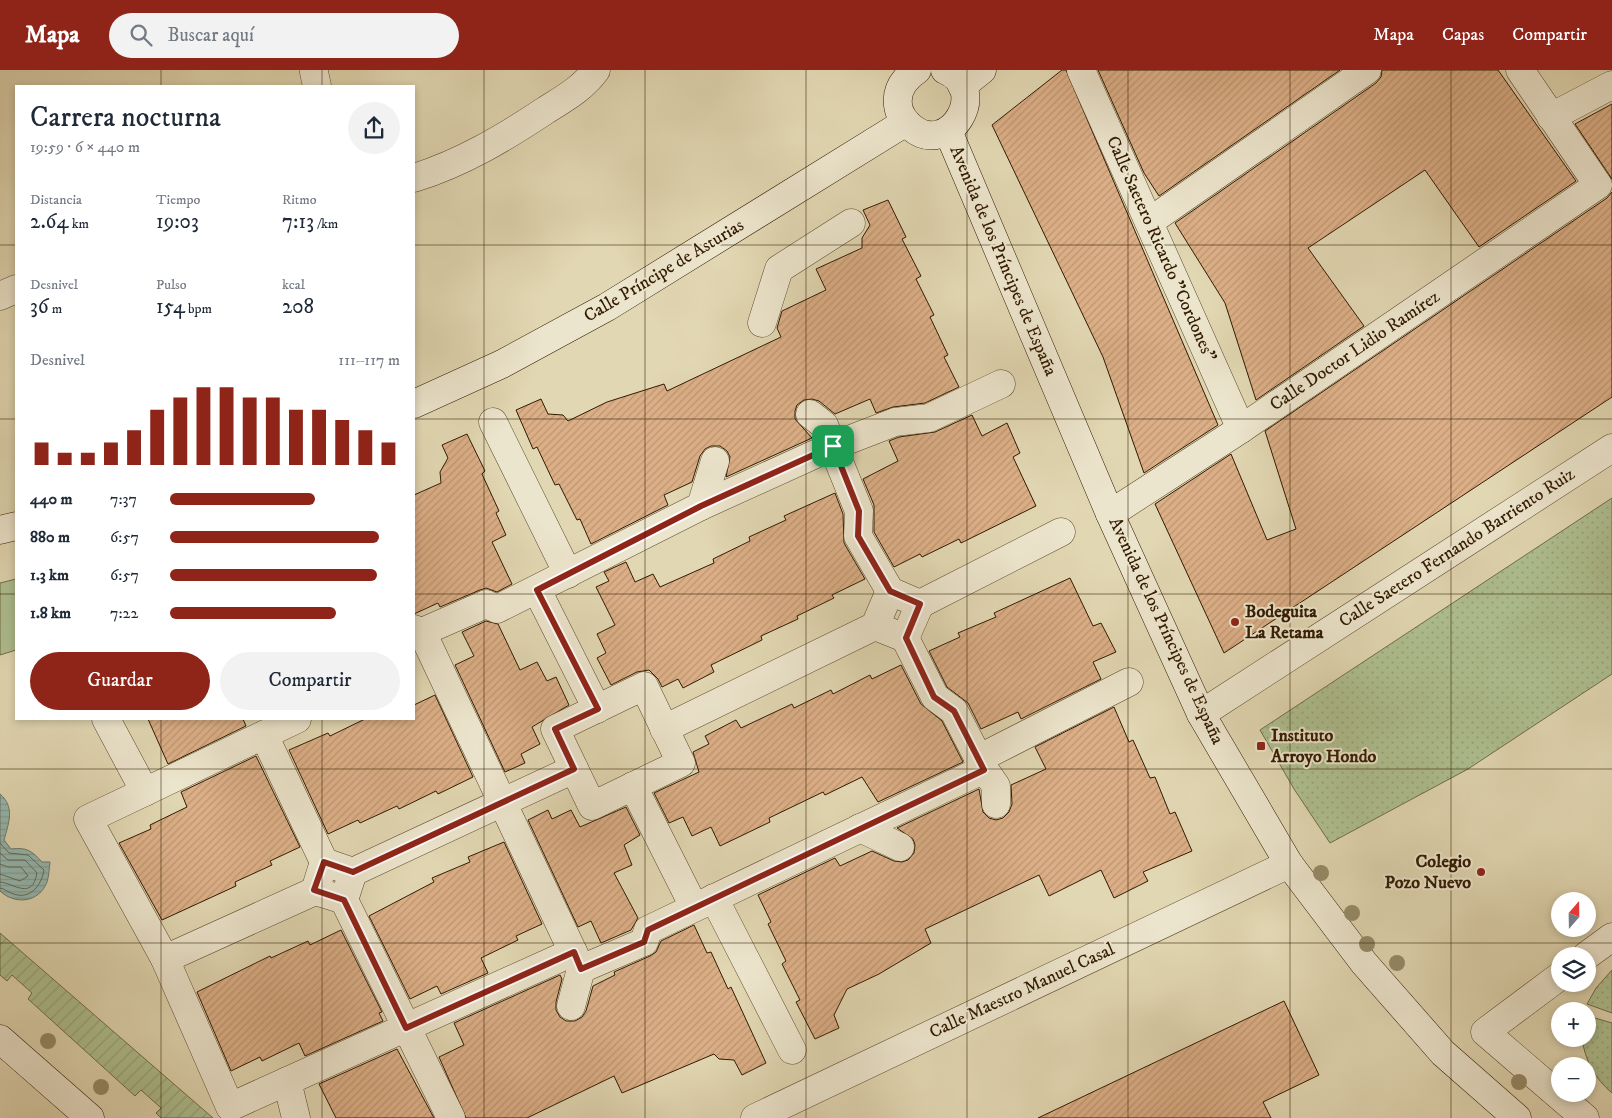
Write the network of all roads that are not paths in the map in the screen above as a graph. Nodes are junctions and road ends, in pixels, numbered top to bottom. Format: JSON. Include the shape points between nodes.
{"nodes":[{"id":1,"x":596,"y":70,"type":"edge"},
{"id":2,"x":917,"y":70,"type":"edge"},
{"id":3,"x":1081,"y":70,"type":"edge"},
{"id":4,"x":1367,"y":70,"type":"edge"},
{"id":5,"x":1520,"y":70,"type":"edge"},
{"id":6,"x":963,"y":75,"type":"edge"},
{"id":7,"x":1612,"y":85,"type":"edge"},
{"id":8,"x":1551,"y":116,"type":"junction"},
{"id":9,"x":906,"y":122,"type":"junction"},
{"id":10,"x":948,"y":131,"type":"junction"},
{"id":11,"x":415,"y":178,"type":"edge"},
{"id":12,"x":1149,"y":222,"type":"junction"},
{"id":13,"x":851,"y":223,"type":"dead end"},
{"id":14,"x":15,"y":289,"type":"edge"},
{"id":15,"x":0,"y":296,"type":"edge"},
{"id":16,"x":762,"y":323,"type":"dead end"},
{"id":17,"x":1001,"y":384,"type":"dead end"},
{"id":18,"x":415,"y":404,"type":"edge"},
{"id":19,"x":810,"y":414,"type":"dead end"},
{"id":20,"x":493,"y":422,"type":"dead end"},
{"id":21,"x":1241,"y":428,"type":"junction"},
{"id":22,"x":833,"y":446,"type":"junction"},
{"id":23,"x":1612,"y":448,"type":"edge"},
{"id":24,"x":716,"y":461,"type":"dead end"},
{"id":25,"x":701,"y":506,"type":"junction"},
{"id":26,"x":1110,"y":514,"type":"junction"},
{"id":27,"x":15,"y":526,"type":"edge"},
{"id":28,"x":0,"y":530,"type":"edge"},
{"id":29,"x":1061,"y":532,"type":"dead end"},
{"id":30,"x":568,"y":574,"type":"junction"},
{"id":31,"x":537,"y":590,"type":"junction"},
{"id":32,"x":890,"y":591,"type":"junction"},
{"id":33,"x":920,"y":604,"type":"junction"},
{"id":34,"x":876,"y":626,"type":"junction"},
{"id":35,"x":906,"y":638,"type":"junction"},
{"id":36,"x":420,"y":644,"type":"edge"},
{"id":37,"x":1129,"y":682,"type":"dead end"},
{"id":38,"x":598,"y":709,"type":"junction"},
{"id":39,"x":1201,"y":714,"type":"junction"},
{"id":40,"x":107,"y":720,"type":"edge"},
{"id":41,"x":293,"y":720,"type":"edge"},
{"id":42,"x":664,"y":729,"type":"junction"},
{"id":43,"x":264,"y":735,"type":"junction"},
{"id":44,"x":981,"y":764,"type":"junction"},
{"id":45,"x":574,"y":769,"type":"junction"},
{"id":46,"x":633,"y":786,"type":"junction"},
{"id":47,"x":145,"y":792,"type":"junction"},
{"id":48,"x":503,"y":804,"type":"junction"},
{"id":49,"x":996,"y":804,"type":"dead end"},
{"id":50,"x":860,"y":828,"type":"junction"},
{"id":51,"x":900,"y":848,"type":"dead end"},
{"id":52,"x":324,"y":862,"type":"junction"},
{"id":53,"x":1289,"y":864,"type":"junction"},
{"id":54,"x":353,"y":872,"type":"junction"},
{"id":55,"x":314,"y":890,"type":"junction"},
{"id":56,"x":344,"y":900,"type":"junction"},
{"id":57,"x":704,"y":903,"type":"junction"},
{"id":58,"x":1612,"y":937,"type":"edge"},
{"id":59,"x":1596,"y":949,"type":"edge"},
{"id":60,"x":165,"y":960,"type":"junction"},
{"id":61,"x":577,"y":961,"type":"junction"},
{"id":62,"x":1551,"y":983,"type":"edge"},
{"id":63,"x":571,"y":1006,"type":"dead end"},
{"id":64,"x":406,"y":1028,"type":"junction"},
{"id":65,"x":0,"y":1038,"type":"edge"},
{"id":66,"x":792,"y":1050,"type":"dead end"},
{"id":67,"x":287,"y":1081,"type":"junction"},
{"id":68,"x":237,"y":1112,"type":"edge"},
{"id":69,"x":90,"y":1118,"type":"edge"},
{"id":70,"x":296,"y":1118,"type":"edge"},
{"id":71,"x":451,"y":1118,"type":"edge"},
{"id":72,"x":755,"y":1118,"type":"edge"},
{"id":73,"x":1517,"y":1118,"type":"edge"},
{"id":74,"x":1585,"y":1118,"type":"edge"}],
"edges":[{"from":1,"to":11,"type":"street","via":[[586,85],[497,142]]},
{"from":2,"to":9,"type":"street","via":[[905,80],[898,93],[900,114]]},
{"from":3,"to":12,"type":"street","name":"Calle Saetero Ricardo \"Cordones\""},
{"from":4,"to":12,"type":"street"},
{"from":5,"to":8,"type":"street"},
{"from":6,"to":10,"type":"street","via":[[965,96],[962,116]]},
{"from":7,"to":8,"type":"street"},
{"from":8,"to":21,"type":"street","name":"Calle Doctor Lidio Ramírez","via":[[1598,184]]},
{"from":9,"to":10,"type":"street","via":[[925,134]]},
{"from":9,"to":18,"type":"street","name":"Calle Príncipe de Asturias","via":[[607,307],[502,364]]},
{"from":10,"to":26,"type":"street","name":"Avenida de los Príncipes de España"},
{"from":12,"to":21,"type":"street","name":"Calle Saetero Ricardo \"Cordones\""},
{"from":13,"to":16,"type":"street","via":[[779,269]]},
{"from":14,"to":15,"type":"street"},
{"from":17,"to":22,"type":"street","via":[[929,418],[895,422]]},
{"from":19,"to":22,"type":"street","via":[[824,425]]},
{"from":20,"to":30,"type":"street"},
{"from":21,"to":26,"type":"street","name":"Calle Doctor Lidio Ramírez"},
{"from":22,"to":25,"type":"street"},
{"from":22,"to":32,"type":"street","via":[[859,511],[858,536]]},
{"from":23,"to":39,"type":"street","name":"Calle Saetero Fernando Barriento Ruiz"},
{"from":24,"to":25,"type":"street"},
{"from":25,"to":30,"type":"street"},
{"from":26,"to":39,"type":"street","name":"Avenida de los Príncipes de España"},
{"from":27,"to":28,"type":"street"},
{"from":29,"to":33,"type":"street"},
{"from":30,"to":31,"type":"street"},
{"from":31,"to":36,"type":"street","via":[[497,609],[486,604]]},
{"from":31,"to":38,"type":"street"},
{"from":32,"to":33,"type":"street"},
{"from":32,"to":34,"type":"street"},
{"from":33,"to":35,"type":"street"},
{"from":34,"to":35,"type":"street"},
{"from":34,"to":42,"type":"street"},
{"from":35,"to":44,"type":"street","via":[[934,697],[954,711]]},
{"from":36,"to":48,"type":"street"},
{"from":37,"to":44,"type":"street"},
{"from":38,"to":42,"type":"street","via":[[644,686]]},
{"from":38,"to":45,"type":"street","via":[[555,729]]},
{"from":39,"to":53,"type":"street","name":"Avenida de los Príncipes de España"},
{"from":40,"to":47,"type":"street"},
{"from":41,"to":43,"type":"street"},
{"from":42,"to":46,"type":"street","via":[[681,763]]},
{"from":43,"to":47,"type":"street"},
{"from":43,"to":52,"type":"street"},
{"from":44,"to":49,"type":"street","via":[[996,786]]},
{"from":44,"to":50,"type":"street"},
{"from":45,"to":46,"type":"street","via":[[592,806]]},
{"from":45,"to":48,"type":"street"},
{"from":46,"to":57,"type":"street"},
{"from":47,"to":60,"type":"street","via":[[88,819]]},
{"from":48,"to":54,"type":"street"},
{"from":48,"to":61,"type":"street"},
{"from":50,"to":51,"type":"street"},
{"from":50,"to":57,"type":"street"},
{"from":52,"to":54,"type":"street"},
{"from":52,"to":55,"type":"street"},
{"from":53,"to":72,"type":"street","name":"Calle Maestro Manuel Casal"},
{"from":53,"to":73,"type":"street","name":"Avenida de los Príncipes de España","via":[[1364,963],[1443,1053]]},
{"from":54,"to":56,"type":"street"},
{"from":55,"to":56,"type":"street"},
{"from":55,"to":60,"type":"street"},
{"from":56,"to":64,"type":"street"},
{"from":57,"to":61,"type":"street","via":[[648,930],[644,942]]},
{"from":57,"to":66,"type":"street"},
{"from":58,"to":59,"type":"street"},
{"from":60,"to":68,"type":"street"},
{"from":61,"to":63,"type":"street"},
{"from":61,"to":64,"type":"street"},
{"from":62,"to":74,"type":"street","via":[[1485,1032]]},
{"from":64,"to":67,"type":"street"},
{"from":64,"to":71,"type":"street"},
{"from":65,"to":69,"type":"street"},
{"from":67,"to":68,"type":"street"},
{"from":67,"to":70,"type":"street"}]}
